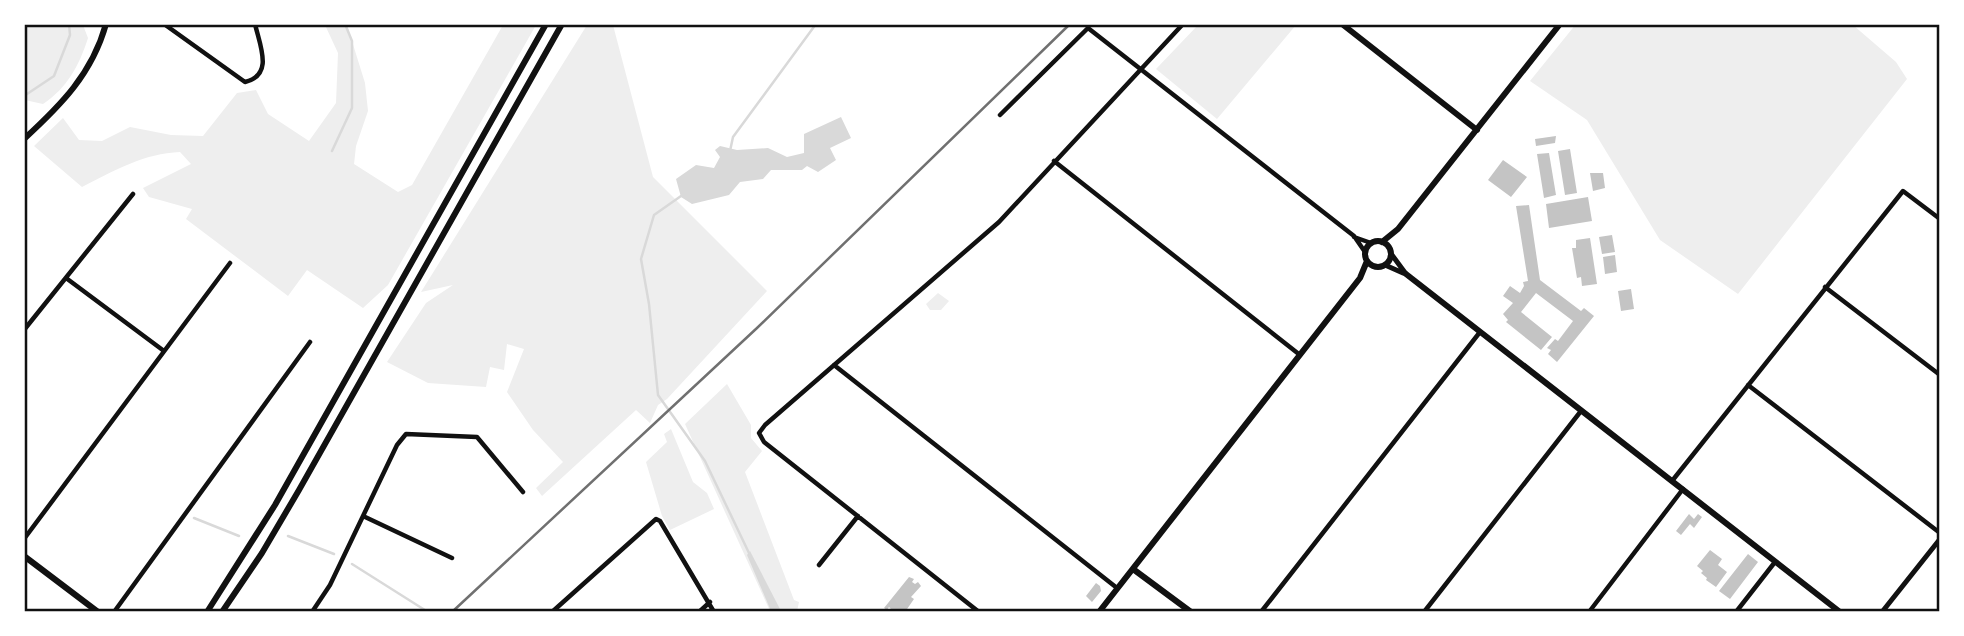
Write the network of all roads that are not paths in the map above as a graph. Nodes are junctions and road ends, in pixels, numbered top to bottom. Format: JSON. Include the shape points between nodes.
{"nodes":[{"id":1,"x":106,"y":24,"type":"edge"},
{"id":2,"x":164,"y":24,"type":"edge"},
{"id":3,"x":255,"y":24,"type":"edge"},
{"id":4,"x":546,"y":24,"type":"edge"},
{"id":5,"x":562,"y":24,"type":"edge"},
{"id":6,"x":1183,"y":24,"type":"edge"},
{"id":7,"x":1342,"y":24,"type":"edge"},
{"id":8,"x":1560,"y":24,"type":"edge"},
{"id":9,"x":1140,"y":70,"type":"junction"},
{"id":10,"x":1000,"y":115,"type":"dead end"},
{"id":11,"x":1477,"y":130,"type":"junction"},
{"id":12,"x":24,"y":139,"type":"edge"},
{"id":13,"x":1054,"y":161,"type":"junction"},
{"id":14,"x":133,"y":194,"type":"dead end"},
{"id":15,"x":1940,"y":219,"type":"edge"},
{"id":16,"x":1398,"y":229,"type":"junction"},
{"id":17,"x":1353,"y":236,"type":"junction"},
{"id":18,"x":1382,"y":242,"type":"junction"},
{"id":19,"x":1371,"y":243,"type":"junction"},
{"id":20,"x":1365,"y":252,"type":"junction"},
{"id":21,"x":1391,"y":252,"type":"junction"},
{"id":22,"x":1367,"y":261,"type":"junction"},
{"id":23,"x":229,"y":263,"type":"dead end"},
{"id":24,"x":1385,"y":265,"type":"junction"},
{"id":25,"x":1376,"y":267,"type":"junction"},
{"id":26,"x":1406,"y":274,"type":"junction"},
{"id":27,"x":66,"y":278,"type":"junction"},
{"id":28,"x":1360,"y":278,"type":"junction"},
{"id":29,"x":1825,"y":287,"type":"junction"},
{"id":30,"x":24,"y":330,"type":"edge"},
{"id":31,"x":1480,"y":332,"type":"junction"},
{"id":32,"x":310,"y":342,"type":"dead end"},
{"id":33,"x":164,"y":351,"type":"junction"},
{"id":34,"x":1300,"y":355,"type":"junction"},
{"id":35,"x":834,"y":366,"type":"junction"},
{"id":36,"x":1940,"y":375,"type":"edge"},
{"id":37,"x":1748,"y":385,"type":"junction"},
{"id":38,"x":1581,"y":411,"type":"junction"},
{"id":39,"x":1672,"y":481,"type":"junction"},
{"id":40,"x":1683,"y":489,"type":"junction"},
{"id":41,"x":523,"y":492,"type":"dead end"},
{"id":42,"x":363,"y":516,"type":"junction"},
{"id":43,"x":858,"y":516,"type":"junction"},
{"id":44,"x":1940,"y":533,"type":"edge"},
{"id":45,"x":24,"y":539,"type":"edge"},
{"id":46,"x":1940,"y":539,"type":"edge"},
{"id":47,"x":24,"y":556,"type":"edge"},
{"id":48,"x":452,"y":558,"type":"dead end"},
{"id":49,"x":1775,"y":561,"type":"junction"},
{"id":50,"x":819,"y":565,"type":"dead end"},
{"id":51,"x":1133,"y":569,"type":"junction"},
{"id":52,"x":1117,"y":588,"type":"junction"},
{"id":53,"x":710,"y":602,"type":"junction"},
{"id":54,"x":98,"y":611,"type":"edge"},
{"id":55,"x":114,"y":611,"type":"edge"},
{"id":56,"x":207,"y":611,"type":"edge"},
{"id":57,"x":222,"y":611,"type":"edge"},
{"id":58,"x":312,"y":611,"type":"edge"},
{"id":59,"x":552,"y":611,"type":"edge"},
{"id":60,"x":699,"y":611,"type":"edge"},
{"id":61,"x":714,"y":611,"type":"edge"},
{"id":62,"x":979,"y":611,"type":"edge"},
{"id":63,"x":1099,"y":611,"type":"edge"},
{"id":64,"x":1191,"y":611,"type":"edge"},
{"id":65,"x":1261,"y":611,"type":"edge"},
{"id":66,"x":1424,"y":611,"type":"edge"},
{"id":67,"x":1589,"y":611,"type":"edge"},
{"id":68,"x":1737,"y":611,"type":"edge"},
{"id":69,"x":1840,"y":611,"type":"edge"},
{"id":70,"x":1882,"y":611,"type":"edge"}],
"edges":[{"from":1,"to":12,"type":"main road","via":[[77,85]]},
{"from":2,"to":3,"type":"street","via":[[245,82],[255,80],[263,62]]},
{"from":4,"to":56,"type":"main road","via":[[275,505]]},
{"from":5,"to":57,"type":"main road","via":[[285,514]]},
{"from":6,"to":9,"type":"street"},
{"from":7,"to":11,"type":"main road"},
{"from":8,"to":11,"type":"main road"},
{"from":9,"to":10,"type":"street","via":[[1088,28]]},
{"from":9,"to":13,"type":"street"},
{"from":9,"to":17,"type":"street"},
{"from":11,"to":16,"type":"main road"},
{"from":13,"to":34,"type":"street"},
{"from":13,"to":35,"type":"street","via":[[999,222]]},
{"from":14,"to":27,"type":"street"},
{"from":15,"to":29,"type":"street","via":[[1903,191]]},
{"from":16,"to":18,"type":"main road"},
{"from":16,"to":21,"type":"main road"},
{"from":17,"to":19,"type":"street"},
{"from":17,"to":20,"type":"street"},
{"from":18,"to":19,"type":"main road"},
{"from":18,"to":21,"type":"main road"},
{"from":19,"to":20,"type":"main road"},
{"from":20,"to":22,"type":"main road"},
{"from":21,"to":24,"type":"main road"},
{"from":21,"to":26,"type":"street"},
{"from":22,"to":25,"type":"main road"},
{"from":22,"to":28,"type":"main road"},
{"from":23,"to":33,"type":"street"},
{"from":24,"to":25,"type":"main road"},
{"from":24,"to":26,"type":"street"},
{"from":25,"to":28,"type":"main road"},
{"from":26,"to":31,"type":"main road"},
{"from":27,"to":30,"type":"street"},
{"from":27,"to":33,"type":"street"},
{"from":28,"to":34,"type":"main road"},
{"from":29,"to":36,"type":"street"},
{"from":29,"to":37,"type":"street"},
{"from":31,"to":38,"type":"main road"},
{"from":31,"to":65,"type":"street"},
{"from":32,"to":55,"type":"street"},
{"from":33,"to":45,"type":"street"},
{"from":34,"to":51,"type":"main road"},
{"from":35,"to":43,"type":"street","via":[[759,433],[764,442]]},
{"from":35,"to":52,"type":"street"},
{"from":37,"to":39,"type":"street"},
{"from":37,"to":44,"type":"street"},
{"from":38,"to":39,"type":"main road"},
{"from":38,"to":66,"type":"street"},
{"from":39,"to":40,"type":"main road"},
{"from":40,"to":49,"type":"main road"},
{"from":40,"to":67,"type":"street"},
{"from":41,"to":42,"type":"street","via":[[477,437],[410,432],[399,441]]},
{"from":42,"to":48,"type":"street"},
{"from":42,"to":58,"type":"street","via":[[330,585]]},
{"from":43,"to":50,"type":"street"},
{"from":43,"to":62,"type":"street"},
{"from":46,"to":70,"type":"street"},
{"from":47,"to":54,"type":"main road"},
{"from":49,"to":68,"type":"street"},
{"from":49,"to":69,"type":"main road"},
{"from":51,"to":52,"type":"main road"},
{"from":51,"to":64,"type":"main road"},
{"from":52,"to":63,"type":"main road"},
{"from":53,"to":59,"type":"street","via":[[656,519]]},
{"from":53,"to":60,"type":"street"},
{"from":53,"to":61,"type":"street"}]}
